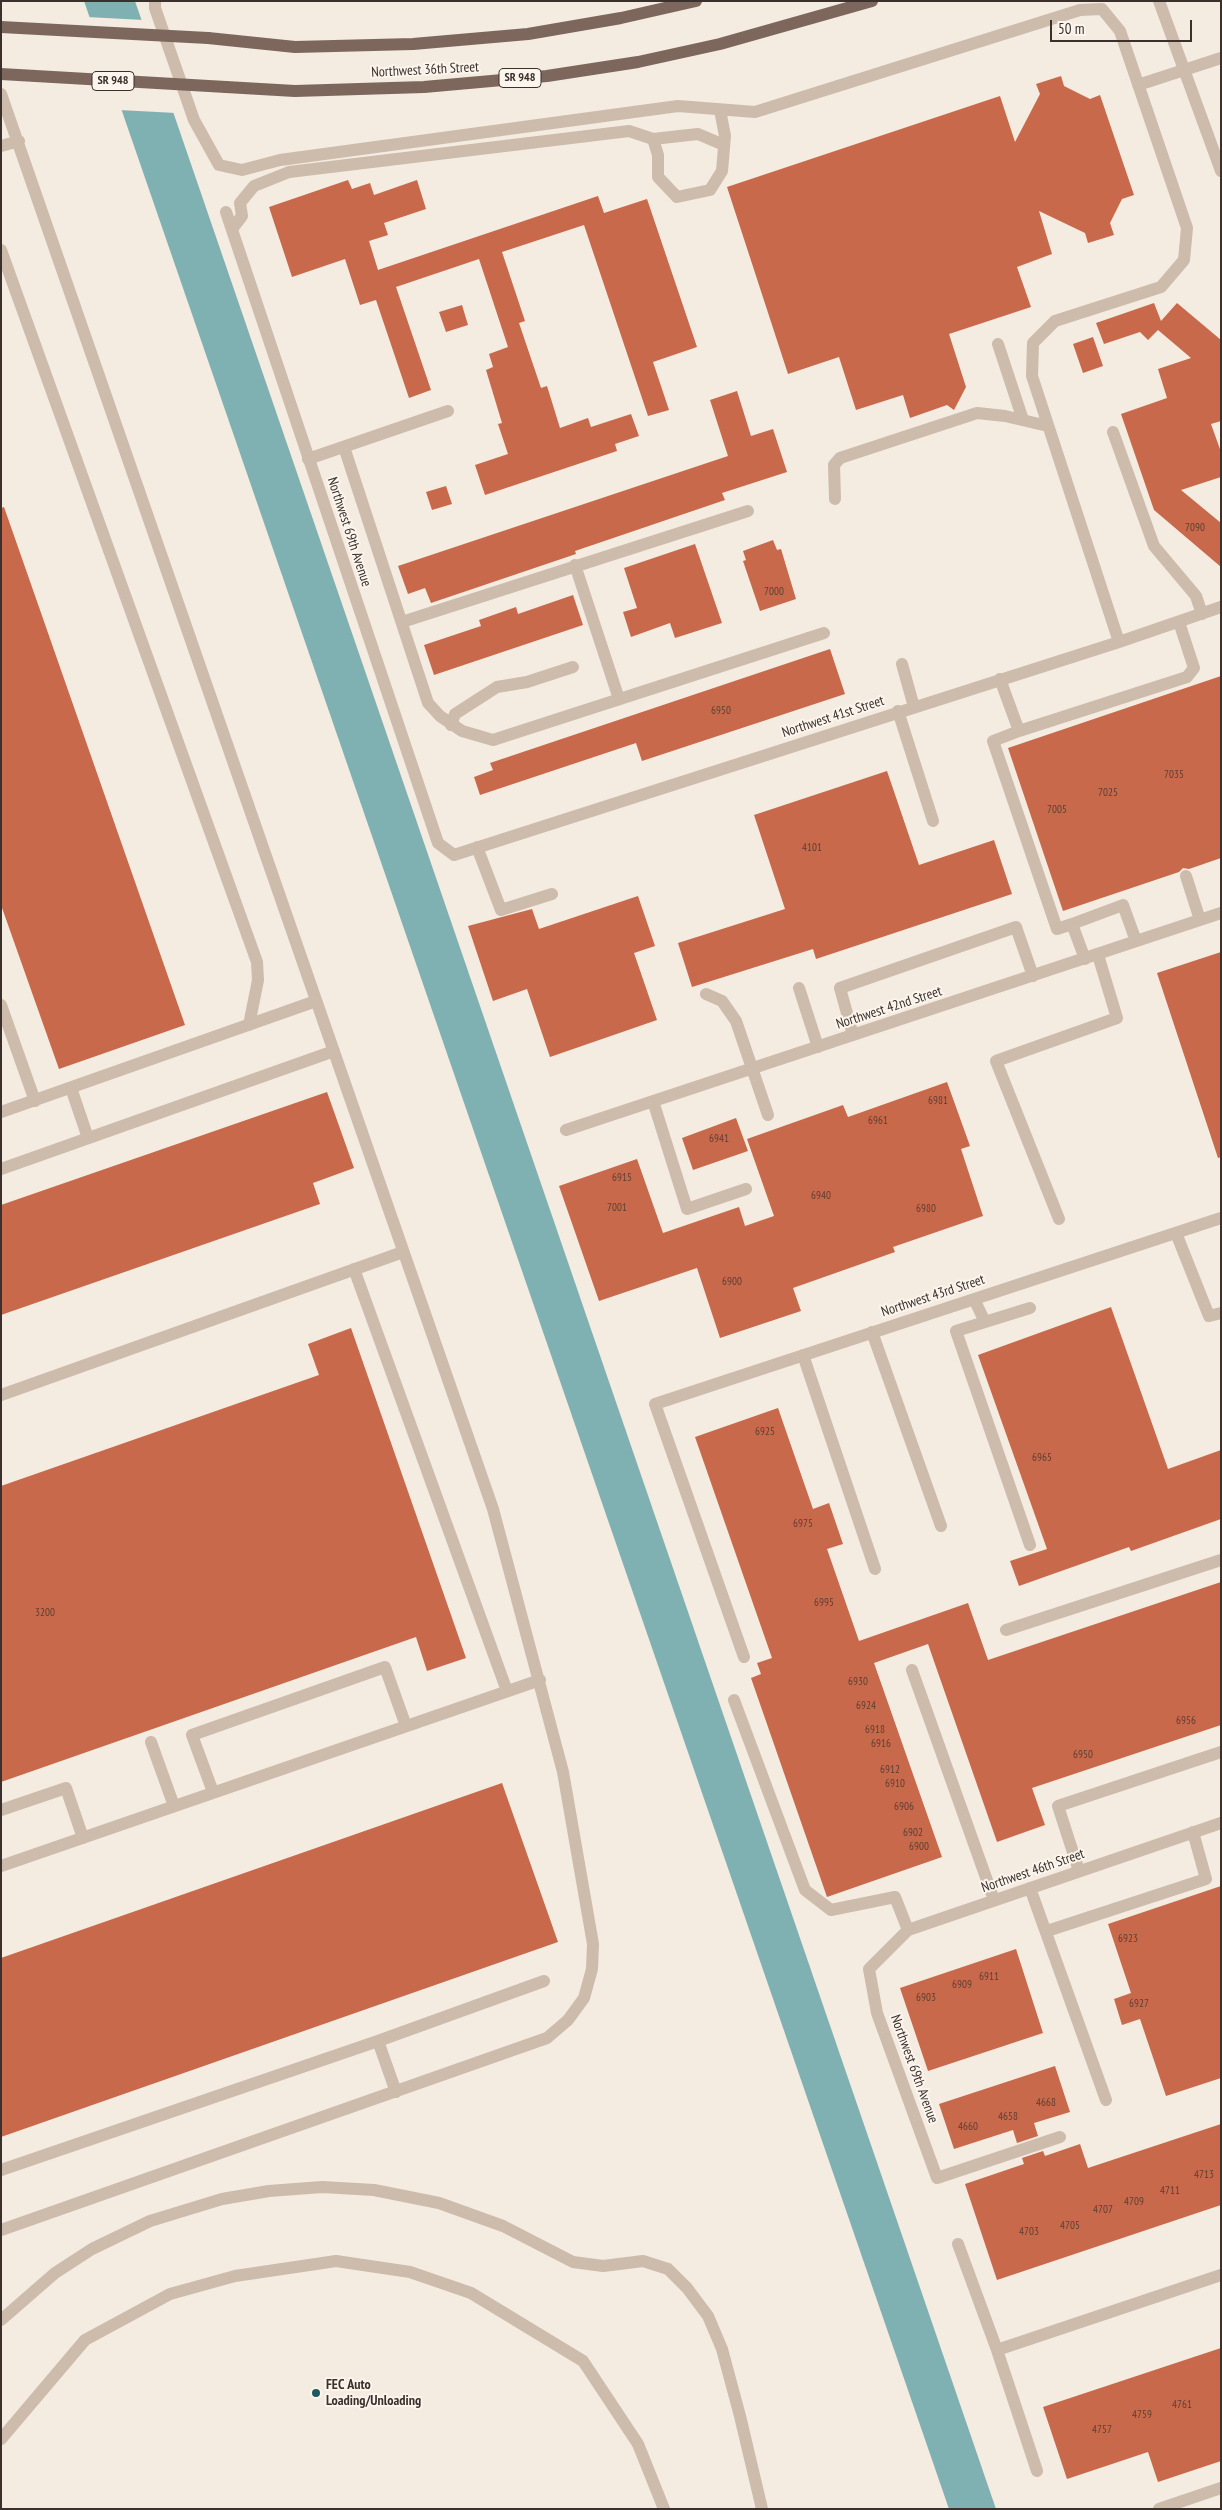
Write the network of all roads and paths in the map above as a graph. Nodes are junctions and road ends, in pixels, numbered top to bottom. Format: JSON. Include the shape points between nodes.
{"nodes":[{"id":1,"x":155,"y":1,"type":"edge"},
{"id":2,"x":696,"y":1,"type":"edge"},
{"id":3,"x":872,"y":1,"type":"edge"},
{"id":4,"x":1159,"y":1,"type":"edge"},
{"id":5,"x":1,"y":27,"type":"edge"},
{"id":6,"x":1221,"y":58,"type":"edge"},
{"id":7,"x":1184,"y":70,"type":"junction"},
{"id":8,"x":1,"y":74,"type":"edge"},
{"id":9,"x":1138,"y":85,"type":"junction"},
{"id":10,"x":2,"y":99,"type":"edge"},
{"id":11,"x":720,"y":110,"type":"junction"},
{"id":12,"x":653,"y":139,"type":"junction"},
{"id":13,"x":19,"y":142,"type":"junction"},
{"id":14,"x":724,"y":145,"type":"junction"},
{"id":15,"x":1,"y":146,"type":"edge"},
{"id":16,"x":1221,"y":171,"type":"edge"},
{"id":17,"x":226,"y":212,"type":"dead end"},
{"id":18,"x":232,"y":229,"type":"junction"},
{"id":19,"x":1,"y":250,"type":"edge"},
{"id":20,"x":998,"y":344,"type":"dead end"},
{"id":21,"x":448,"y":411,"type":"dead end"},
{"id":22,"x":1023,"y":420,"type":"junction"},
{"id":23,"x":1048,"y":426,"type":"junction"},
{"id":24,"x":1112,"y":432,"type":"dead end"},
{"id":25,"x":344,"y":447,"type":"junction"},
{"id":26,"x":308,"y":458,"type":"junction"},
{"id":27,"x":835,"y":500,"type":"dead end"},
{"id":28,"x":748,"y":511,"type":"dead end"},
{"id":29,"x":575,"y":565,"type":"junction"},
{"id":30,"x":1221,"y":607,"type":"edge"},
{"id":31,"x":1202,"y":614,"type":"junction"},
{"id":32,"x":402,"y":622,"type":"junction"},
{"id":33,"x":1178,"y":622,"type":"junction"},
{"id":34,"x":824,"y":633,"type":"dead end"},
{"id":35,"x":1119,"y":642,"type":"junction"},
{"id":36,"x":902,"y":664,"type":"dead end"},
{"id":37,"x":573,"y":667,"type":"dead end"},
{"id":38,"x":1000,"y":679,"type":"junction"},
{"id":39,"x":619,"y":699,"type":"junction"},
{"id":40,"x":914,"y":706,"type":"junction"},
{"id":41,"x":898,"y":712,"type":"junction"},
{"id":42,"x":451,"y":725,"type":"junction"},
{"id":43,"x":1019,"y":731,"type":"junction"},
{"id":44,"x":933,"y":821,"type":"dead end"},
{"id":45,"x":477,"y":847,"type":"junction"},
{"id":46,"x":454,"y":855,"type":"joint"},
{"id":47,"x":1186,"y":876,"type":"dead end"},
{"id":48,"x":552,"y":894,"type":"dead end"},
{"id":49,"x":1221,"y":913,"type":"edge"},
{"id":50,"x":1200,"y":920,"type":"junction"},
{"id":51,"x":1072,"y":924,"type":"junction"},
{"id":52,"x":1136,"y":941,"type":"junction"},
{"id":53,"x":1098,"y":954,"type":"junction"},
{"id":54,"x":1085,"y":959,"type":"junction"},
{"id":55,"x":1033,"y":976,"type":"junction"},
{"id":56,"x":799,"y":988,"type":"dead end"},
{"id":57,"x":706,"y":994,"type":"dead end"},
{"id":58,"x":316,"y":1001,"type":"junction"},
{"id":59,"x":1,"y":1005,"type":"edge"},
{"id":60,"x":249,"y":1025,"type":"junction"},
{"id":61,"x":853,"y":1035,"type":"junction"},
{"id":62,"x":818,"y":1047,"type":"junction"},
{"id":63,"x":334,"y":1052,"type":"junction"},
{"id":64,"x":754,"y":1068,"type":"junction"},
{"id":65,"x":71,"y":1088,"type":"junction"},
{"id":66,"x":35,"y":1100,"type":"junction"},
{"id":67,"x":652,"y":1101,"type":"junction"},
{"id":68,"x":1,"y":1112,"type":"edge"},
{"id":69,"x":768,"y":1115,"type":"dead end"},
{"id":70,"x":566,"y":1130,"type":"dead end"},
{"id":71,"x":88,"y":1138,"type":"junction"},
{"id":72,"x":1,"y":1168,"type":"edge"},
{"id":73,"x":746,"y":1189,"type":"dead end"},
{"id":74,"x":1221,"y":1218,"type":"edge"},
{"id":75,"x":1059,"y":1219,"type":"dead end"},
{"id":76,"x":1176,"y":1233,"type":"junction"},
{"id":77,"x":404,"y":1252,"type":"junction"},
{"id":78,"x":354,"y":1269,"type":"junction"},
{"id":79,"x":974,"y":1299,"type":"junction"},
{"id":80,"x":1030,"y":1308,"type":"dead end"},
{"id":81,"x":1221,"y":1313,"type":"edge"},
{"id":82,"x":984,"y":1322,"type":"junction"},
{"id":83,"x":872,"y":1332,"type":"junction"},
{"id":84,"x":803,"y":1355,"type":"junction"},
{"id":85,"x":1,"y":1395,"type":"edge"},
{"id":86,"x":942,"y":1526,"type":"dead end"},
{"id":87,"x":1030,"y":1545,"type":"dead end"},
{"id":88,"x":1221,"y":1560,"type":"edge"},
{"id":89,"x":875,"y":1569,"type":"dead end"},
{"id":90,"x":1006,"y":1630,"type":"dead end"},
{"id":91,"x":744,"y":1657,"type":"dead end"},
{"id":92,"x":912,"y":1670,"type":"dead end"},
{"id":93,"x":540,"y":1680,"type":"junction"},
{"id":94,"x":507,"y":1691,"type":"junction"},
{"id":95,"x":734,"y":1700,"type":"dead end"},
{"id":96,"x":406,"y":1726,"type":"junction"},
{"id":97,"x":151,"y":1742,"type":"dead end"},
{"id":98,"x":1221,"y":1752,"type":"edge"},
{"id":99,"x":213,"y":1792,"type":"junction"},
{"id":100,"x":174,"y":1806,"type":"junction"},
{"id":101,"x":1,"y":1810,"type":"edge"},
{"id":102,"x":1221,"y":1823,"type":"edge"},
{"id":103,"x":1193,"y":1832,"type":"junction"},
{"id":104,"x":83,"y":1838,"type":"junction"},
{"id":105,"x":1,"y":1866,"type":"edge"},
{"id":106,"x":1079,"y":1871,"type":"junction"},
{"id":107,"x":1030,"y":1888,"type":"junction"},
{"id":108,"x":994,"y":1900,"type":"junction"},
{"id":109,"x":908,"y":1930,"type":"junction"},
{"id":110,"x":1047,"y":1931,"type":"junction"},
{"id":111,"x":869,"y":1969,"type":"joint"},
{"id":112,"x":544,"y":1982,"type":"dead end"},
{"id":113,"x":378,"y":2041,"type":"junction"},
{"id":114,"x":396,"y":2092,"type":"junction"},
{"id":115,"x":1106,"y":2100,"type":"dead end"},
{"id":116,"x":1060,"y":2137,"type":"dead end"},
{"id":117,"x":1,"y":2170,"type":"edge"},
{"id":118,"x":1,"y":2230,"type":"edge"},
{"id":119,"x":958,"y":2244,"type":"dead end"},
{"id":120,"x":1221,"y":2275,"type":"edge"},
{"id":121,"x":1,"y":2320,"type":"edge"},
{"id":122,"x":997,"y":2350,"type":"junction"},
{"id":123,"x":1,"y":2439,"type":"edge"},
{"id":124,"x":1037,"y":2471,"type":"dead end"},
{"id":125,"x":1221,"y":2488,"type":"edge"},
{"id":126,"x":664,"y":2509,"type":"edge"},
{"id":127,"x":762,"y":2509,"type":"edge"},
{"id":128,"x":1159,"y":2509,"type":"edge"}],
"edges":[{"from":1,"to":11,"type":"street","via":[[154,8],[194,120],[220,165],[242,170],[280,160],[678,106]]},
{"from":2,"to":5,"type":"main road","name":"Northwest 36th Street","bridge":true,"via":[[528,34],[413,44],[296,47],[208,38]]},
{"from":3,"to":8,"type":"main road","name":"Northwest 36th Street","number":"SR 948","bridge":true,"via":[[720,44],[638,62],[547,76],[424,87],[295,91]]},
{"from":4,"to":7,"type":"street"},
{"from":6,"to":7,"type":"street"},
{"from":7,"to":9,"type":"street"},
{"from":7,"to":16,"type":"street"},
{"from":9,"to":11,"type":"street","via":[[1120,31],[1102,10],[1080,10],[755,112]]},
{"from":9,"to":23,"type":"street","via":[[1187,228],[1184,260],[1161,287],[1055,321],[1033,344],[1032,376]]},
{"from":10,"to":13,"type":"street"},
{"from":11,"to":14,"type":"street"},
{"from":12,"to":14,"type":"street","via":[[698,134]]},
{"from":12,"to":14,"type":"street","via":[[658,155],[658,176],[677,197],[710,190],[722,171]]},
{"from":12,"to":18,"type":"street","via":[[630,131],[289,172],[254,186],[240,204],[242,216]]},
{"from":13,"to":15,"type":"street"},
{"from":13,"to":58,"type":"street"},
{"from":17,"to":18,"type":"street","name":"Northwest 69th Avenue"},
{"from":18,"to":26,"type":"street","name":"Northwest 69th Avenue"},
{"from":19,"to":60,"type":"street","via":[[257,962],[258,980]]},
{"from":20,"to":22,"type":"street"},
{"from":21,"to":25,"type":"street"},
{"from":22,"to":23,"type":"street"},
{"from":22,"to":27,"type":"street","via":[[977,413],[840,458],[834,465]]},
{"from":23,"to":35,"type":"street"},
{"from":24,"to":31,"type":"street","via":[[1154,546],[1196,596]]},
{"from":25,"to":26,"type":"street"},
{"from":25,"to":32,"type":"street"},
{"from":26,"to":46,"type":"street","name":"Northwest 69th Avenue","via":[[438,843]]},
{"from":28,"to":29,"type":"street"},
{"from":29,"to":32,"type":"street"},
{"from":29,"to":39,"type":"street"},
{"from":30,"to":31,"type":"street","name":"Northwest 41st Street"},
{"from":31,"to":33,"type":"street","name":"Northwest 41st Street"},
{"from":32,"to":42,"type":"street","via":[[428,703]]},
{"from":33,"to":35,"type":"street","name":"Northwest 41st Street"},
{"from":33,"to":43,"type":"street","via":[[1194,668],[1187,677]]},
{"from":34,"to":39,"type":"street"},
{"from":35,"to":38,"type":"street","name":"Northwest 41st Street"},
{"from":36,"to":40,"type":"street"},
{"from":37,"to":42,"type":"street","via":[[527,682],[497,687],[455,714]]},
{"from":38,"to":40,"type":"street","name":"Northwest 41st Street"},
{"from":38,"to":43,"type":"street"},
{"from":39,"to":42,"type":"street","via":[[493,740]]},
{"from":40,"to":41,"type":"street","name":"Northwest 41st Street"},
{"from":41,"to":44,"type":"street"},
{"from":41,"to":45,"type":"street","name":"Northwest 41st Street"},
{"from":43,"to":51,"type":"street","via":[[993,741],[1057,928]]},
{"from":45,"to":46,"type":"street","name":"Northwest 41st Street"},
{"from":45,"to":48,"type":"street","via":[[501,910]]},
{"from":47,"to":50,"type":"street"},
{"from":49,"to":50,"type":"street","name":"Northwest 42nd Street"},
{"from":50,"to":52,"type":"street","name":"Northwest 42nd Street"},
{"from":51,"to":52,"type":"street","via":[[1123,905]]},
{"from":51,"to":54,"type":"street"},
{"from":52,"to":53,"type":"street","name":"Northwest 42nd Street"},
{"from":53,"to":54,"type":"street","name":"Northwest 42nd Street"},
{"from":53,"to":75,"type":"street","via":[[1117,1018],[996,1061]]},
{"from":54,"to":55,"type":"street","name":"Northwest 42nd Street"},
{"from":55,"to":61,"type":"street","name":"Northwest 42nd Street"},
{"from":55,"to":61,"type":"street","via":[[1016,927],[840,988]]},
{"from":56,"to":62,"type":"street"},
{"from":57,"to":64,"type":"street","via":[[722,1001],[736,1021]]},
{"from":58,"to":60,"type":"street"},
{"from":58,"to":63,"type":"street"},
{"from":59,"to":66,"type":"street"},
{"from":60,"to":65,"type":"street"},
{"from":61,"to":62,"type":"street","name":"Northwest 42nd Street"},
{"from":62,"to":64,"type":"street","name":"Northwest 42nd Street"},
{"from":63,"to":71,"type":"street"},
{"from":63,"to":77,"type":"street"},
{"from":64,"to":67,"type":"street","name":"Northwest 42nd Street"},
{"from":64,"to":69,"type":"street"},
{"from":65,"to":66,"type":"street"},
{"from":65,"to":71,"type":"street"},
{"from":66,"to":68,"type":"street"},
{"from":67,"to":70,"type":"street","name":"Northwest 42nd Street"},
{"from":67,"to":73,"type":"street","via":[[687,1210]]},
{"from":71,"to":72,"type":"street"},
{"from":74,"to":76,"type":"street","name":"Northwest 43rd Street"},
{"from":76,"to":79,"type":"street","name":"Northwest 43rd Street"},
{"from":76,"to":81,"type":"street","via":[[1209,1316]]},
{"from":77,"to":78,"type":"street"},
{"from":77,"to":93,"type":"street","via":[[493,1510]]},
{"from":78,"to":85,"type":"street"},
{"from":78,"to":94,"type":"street"},
{"from":79,"to":82,"type":"street"},
{"from":79,"to":83,"type":"street","name":"Northwest 43rd Street"},
{"from":80,"to":82,"type":"street"},
{"from":82,"to":87,"type":"street","via":[[956,1331]]},
{"from":83,"to":84,"type":"street","name":"Northwest 43rd Street"},
{"from":83,"to":86,"type":"street"},
{"from":84,"to":89,"type":"street"},
{"from":84,"to":91,"type":"street","name":"Northwest 43rd Street","via":[[655,1404]]},
{"from":88,"to":90,"type":"street"},
{"from":92,"to":108,"type":"street"},
{"from":93,"to":94,"type":"street"},
{"from":93,"to":114,"type":"street","via":[[563,1772],[593,1944],[589,1983],[578,2009],[546,2038]]},
{"from":94,"to":96,"type":"street"},
{"from":95,"to":109,"type":"street","via":[[805,1890],[831,1910],[895,1898]]},
{"from":96,"to":99,"type":"street"},
{"from":96,"to":99,"type":"street","via":[[385,1667],[192,1735]]},
{"from":97,"to":100,"type":"street"},
{"from":98,"to":106,"type":"street","via":[[1058,1806]]},
{"from":99,"to":100,"type":"street"},
{"from":100,"to":104,"type":"street"},
{"from":101,"to":104,"type":"street","via":[[66,1788]]},
{"from":102,"to":103,"type":"street","name":"Northwest 46th Street"},
{"from":103,"to":106,"type":"street","name":"Northwest 46th Street"},
{"from":103,"to":110,"type":"street","via":[[1206,1879]]},
{"from":104,"to":105,"type":"street"},
{"from":106,"to":107,"type":"street","name":"Northwest 46th Street"},
{"from":107,"to":108,"type":"street","name":"Northwest 46th Street"},
{"from":107,"to":110,"type":"street"},
{"from":108,"to":109,"type":"street","name":"Northwest 46th Street"},
{"from":109,"to":111,"type":"street","name":"Northwest 46th Street"},
{"from":110,"to":115,"type":"street"},
{"from":111,"to":116,"type":"street","name":"Northwest 69th Avenue","via":[[878,2013],[937,2178]]},
{"from":112,"to":113,"type":"street"},
{"from":113,"to":114,"type":"street"},
{"from":113,"to":117,"type":"street"},
{"from":114,"to":118,"type":"street"},
{"from":119,"to":122,"type":"street"},
{"from":120,"to":122,"type":"street"},
{"from":121,"to":127,"type":"street","via":[[55,2273],[92,2249],[150,2221],[222,2199],[322,2187],[374,2190],[439,2203],[503,2226],[581,2264],[603,2266],[643,2261],[668,2269],[708,2316],[722,2349]]},
{"from":122,"to":124,"type":"street"},
{"from":123,"to":126,"type":"street","via":[[85,2340],[170,2294],[235,2276],[336,2261],[410,2272],[471,2293],[583,2361],[638,2444]]},
{"from":125,"to":128,"type":"street"}]}
